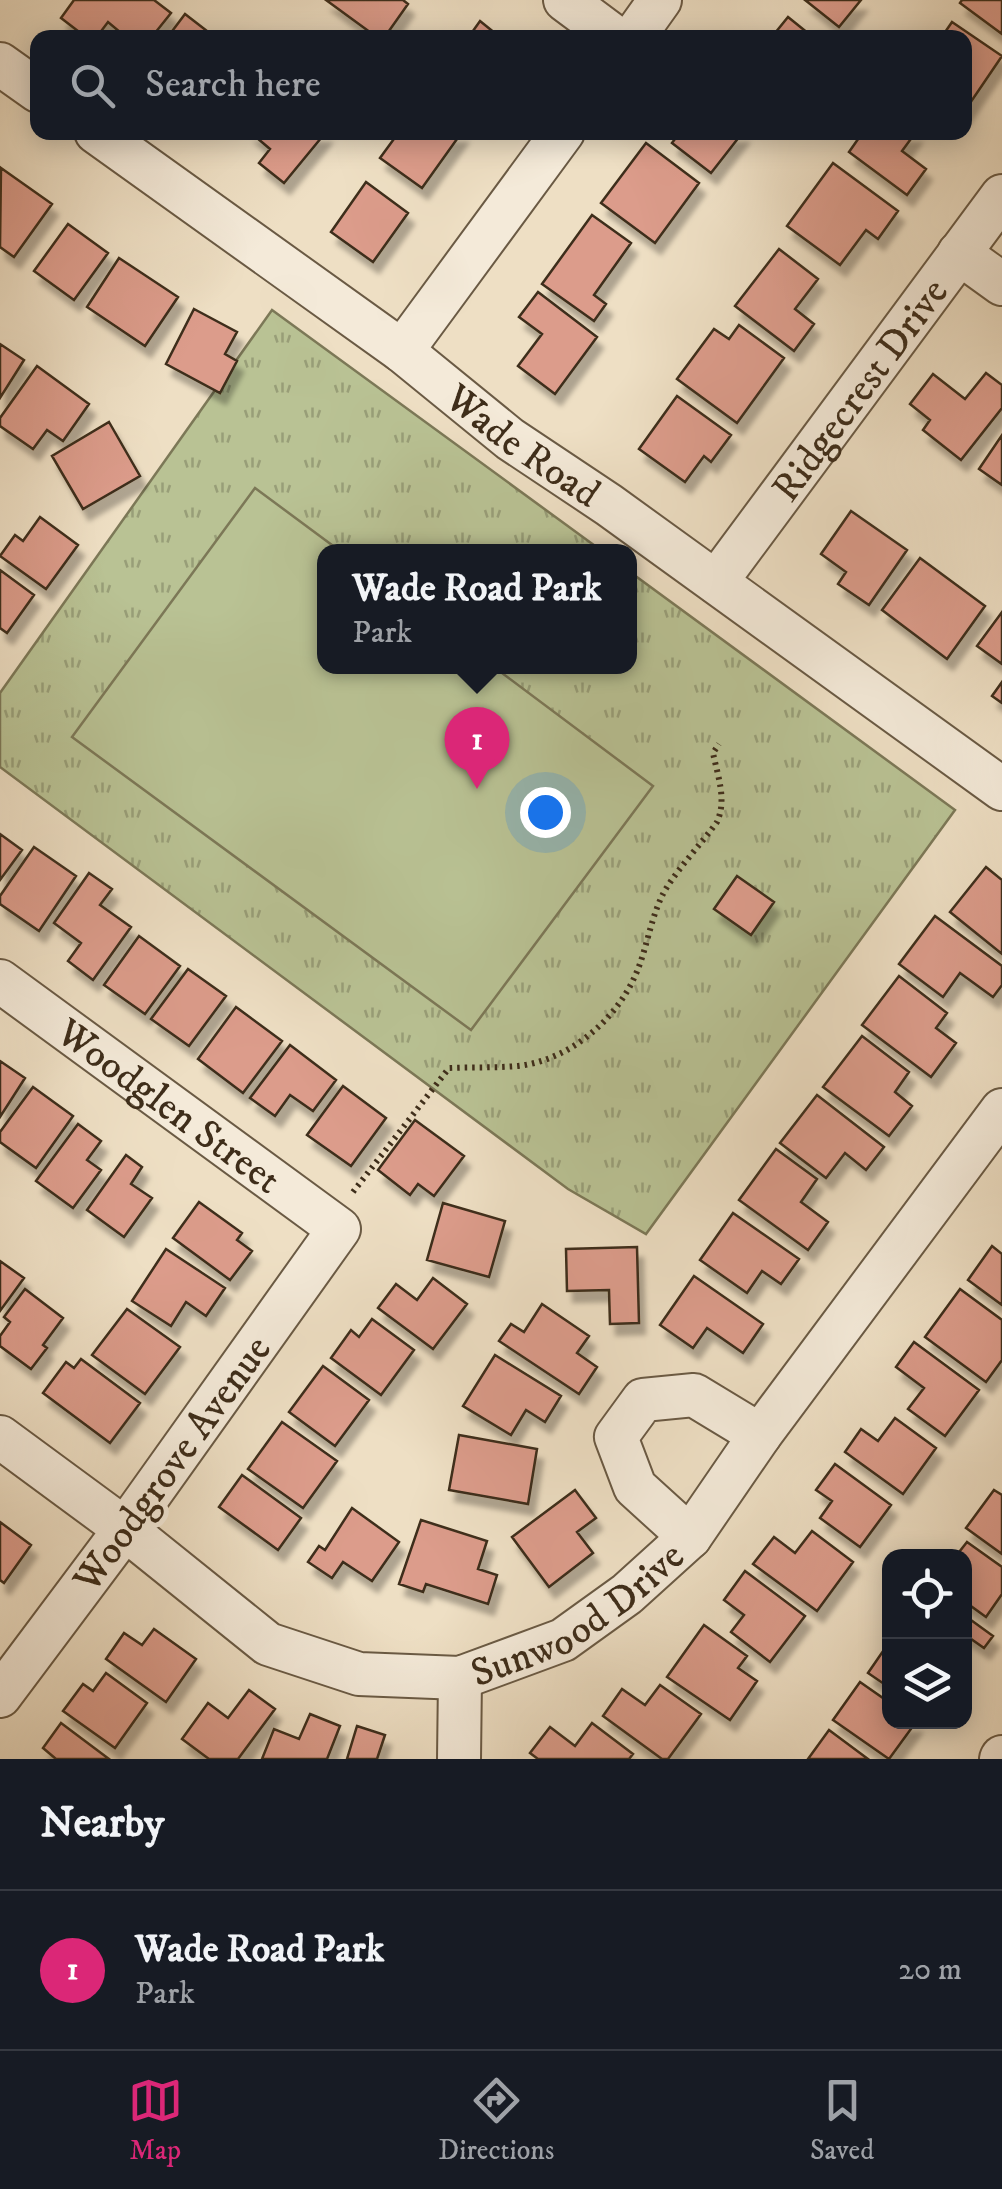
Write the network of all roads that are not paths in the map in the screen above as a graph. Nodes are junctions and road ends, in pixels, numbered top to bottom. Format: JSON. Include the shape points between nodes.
{"nodes":[{"id":1,"x":565,"y":0,"type":"edge"},
{"id":2,"x":660,"y":0,"type":"edge"},
{"id":3,"x":605,"y":30,"type":"edge"},
{"id":4,"x":639,"y":30,"type":"edge"},
{"id":5,"x":0,"y":64,"type":"edge"},
{"id":6,"x":30,"y":85,"type":"edge"},
{"id":7,"x":107,"y":140,"type":"edge"},
{"id":8,"x":556,"y":140,"type":"edge"},
{"id":9,"x":1002,"y":196,"type":"edge"},
{"id":10,"x":959,"y":253,"type":"junction"},
{"id":11,"x":1002,"y":284,"type":"edge"},
{"id":12,"x":402,"y":351,"type":"junction"},
{"id":13,"x":716,"y":582,"type":"junction"},
{"id":14,"x":1002,"y":789,"type":"edge"},
{"id":15,"x":0,"y":981,"type":"edge"},
{"id":16,"x":1002,"y":1110,"type":"edge"},
{"id":17,"x":346,"y":1211,"type":"joint"},
{"id":18,"x":760,"y":1435,"type":"junction"},
{"id":19,"x":0,"y":1438,"type":"edge"},
{"id":20,"x":125,"y":1530,"type":"junction"},
{"id":21,"x":690,"y":1537,"type":"junction"},
{"id":22,"x":460,"y":1678,"type":"junction"},
{"id":23,"x":0,"y":1696,"type":"edge"},
{"id":24,"x":459,"y":1759,"type":"edge"}],
"edges":[{"from":1,"to":3,"type":"street"},
{"from":2,"to":4,"type":"street"},
{"from":5,"to":6,"type":"street"},
{"from":7,"to":12,"type":"street","name":"Wade Road"},
{"from":8,"to":12,"type":"street"},
{"from":9,"to":10,"type":"street","name":"Ridgecrest Drive"},
{"from":10,"to":11,"type":"street"},
{"from":10,"to":13,"type":"street","name":"Ridgecrest Drive"},
{"from":12,"to":13,"type":"street","name":"Wade Road","via":[[510,438]]},
{"from":13,"to":14,"type":"street","name":"Wade Road"},
{"from":15,"to":17,"type":"street","name":"Woodglen Street"},
{"from":16,"to":18,"type":"street","name":"Sunwood Drive"},
{"from":17,"to":20,"type":"street","name":"Woodgrove Avenue"},
{"from":18,"to":21,"type":"street","name":"Sunwood Drive"},
{"from":18,"to":21,"type":"street","via":[[694,1395],[643,1400],[616,1437],[635,1486]]},
{"from":19,"to":20,"type":"street","name":"Sunwood Drive"},
{"from":20,"to":22,"type":"street","name":"Sunwood Drive","via":[[268,1644],[359,1674]]},
{"from":20,"to":23,"type":"street","name":"Woodgrove Avenue"},
{"from":21,"to":22,"type":"street","name":"Sunwood Drive","via":[[563,1640]]},
{"from":22,"to":24,"type":"street"}]}
